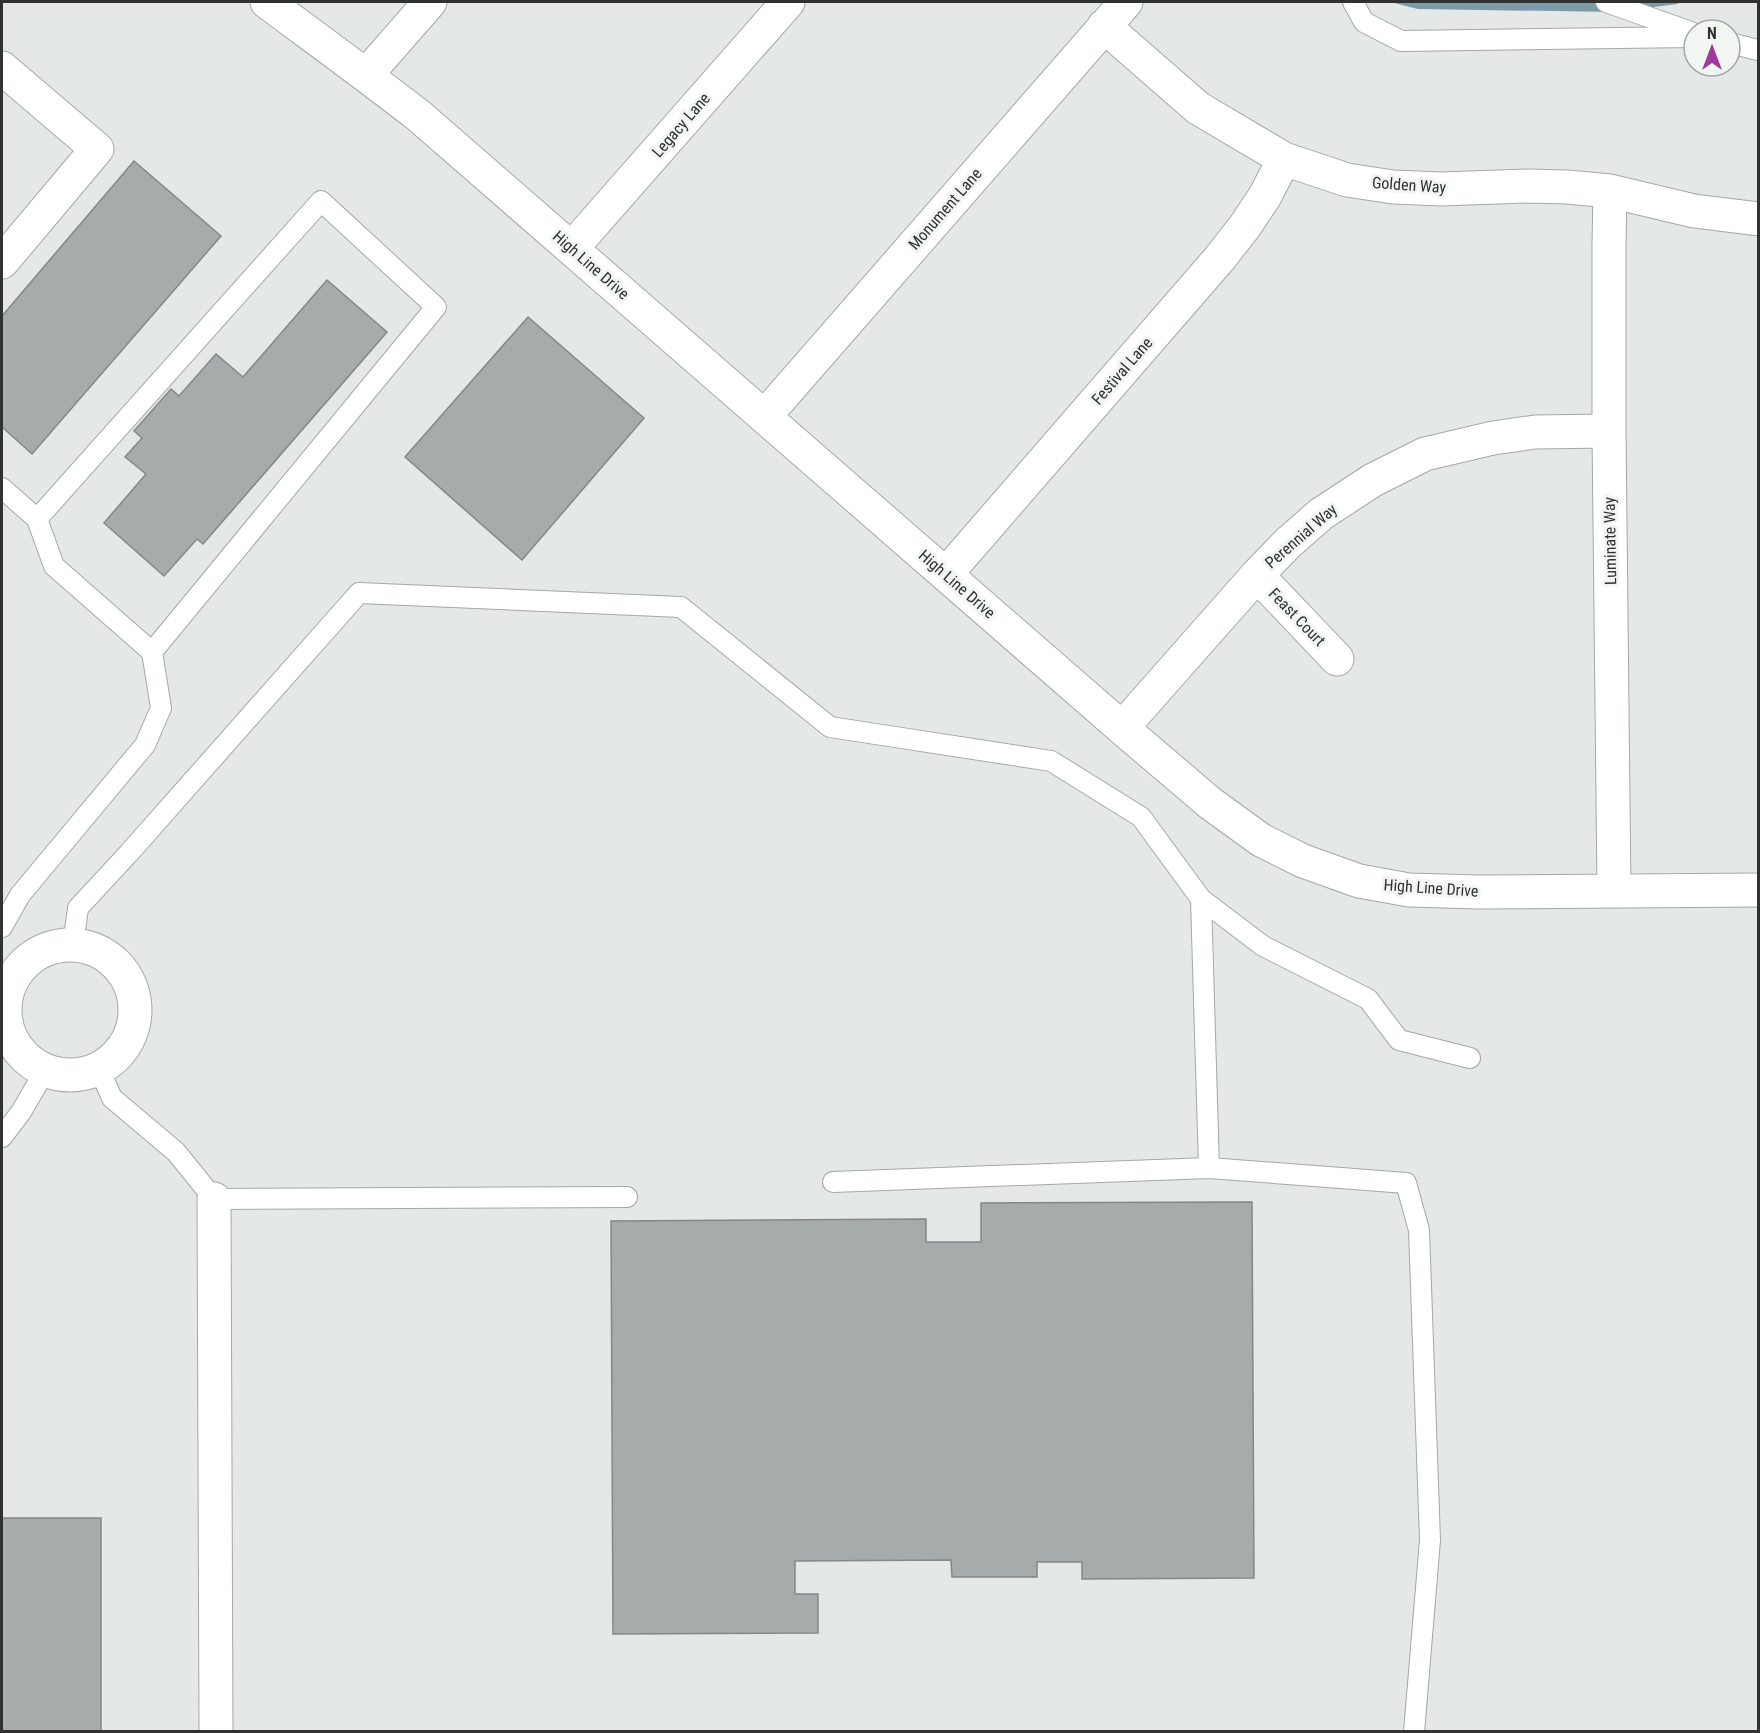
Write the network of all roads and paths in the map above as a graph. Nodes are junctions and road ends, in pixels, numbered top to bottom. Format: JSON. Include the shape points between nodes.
{"nodes":[{"id":1,"x":267,"y":2,"type":"edge"},
{"id":2,"x":430,"y":2,"type":"edge"},
{"id":3,"x":788,"y":2,"type":"edge"},
{"id":4,"x":1126,"y":2,"type":"edge"},
{"id":5,"x":1353,"y":2,"type":"edge"},
{"id":6,"x":1606,"y":2,"type":"edge"},
{"id":7,"x":1104,"y":26,"type":"junction"},
{"id":8,"x":1682,"y":30,"type":"edge"},
{"id":9,"x":1682,"y":35,"type":"edge"},
{"id":10,"x":1742,"y":46,"type":"edge"},
{"id":11,"x":1758,"y":50,"type":"edge"},
{"id":12,"x":2,"y":68,"type":"edge"},
{"id":13,"x":366,"y":74,"type":"junction"},
{"id":14,"x":1284,"y":159,"type":"junction"},
{"id":15,"x":1610,"y":191,"type":"junction"},
{"id":16,"x":1758,"y":219,"type":"edge"},
{"id":17,"x":572,"y":248,"type":"junction"},
{"id":18,"x":2,"y":262,"type":"edge"},
{"id":19,"x":765,"y":416,"type":"junction"},
{"id":20,"x":1609,"y":431,"type":"junction"},
{"id":21,"x":2,"y":488,"type":"edge"},
{"id":22,"x":37,"y":519,"type":"junction"},
{"id":23,"x":946,"y":574,"type":"junction"},
{"id":24,"x":1257,"y":575,"type":"junction"},
{"id":25,"x":152,"y":652,"type":"junction"},
{"id":26,"x":1337,"y":659,"type":"dead end"},
{"id":27,"x":1122,"y":728,"type":"junction"},
{"id":28,"x":1758,"y":890,"type":"edge"},
{"id":29,"x":1614,"y":891,"type":"junction"},
{"id":30,"x":1202,"y":899,"type":"junction"},
{"id":31,"x":2,"y":927,"type":"edge"},
{"id":32,"x":73,"y":945,"type":"junction"},
{"id":33,"x":3,"y":1015,"type":"edge"},
{"id":34,"x":1470,"y":1058,"type":"dead end"},
{"id":35,"x":99,"y":1069,"type":"junction"},
{"id":36,"x":45,"y":1071,"type":"junction"},
{"id":37,"x":2,"y":1137,"type":"edge"},
{"id":38,"x":1209,"y":1168,"type":"junction"},
{"id":39,"x":833,"y":1182,"type":"dead end"},
{"id":40,"x":627,"y":1197,"type":"dead end"},
{"id":41,"x":214,"y":1198,"type":"junction"},
{"id":42,"x":216,"y":1731,"type":"edge"},
{"id":43,"x":1414,"y":1731,"type":"edge"}],
"edges":[{"from":1,"to":13,"type":"street","name":"High Line Drive"},
{"from":2,"to":13,"type":"street"},
{"from":3,"to":17,"type":"street","name":"Legacy Lane"},
{"from":4,"to":7,"type":"street","name":"Monument Lane"},
{"from":5,"to":9,"type":"lane","via":[[1364,22],[1401,41]]},
{"from":6,"to":8,"type":"lane"},
{"from":7,"to":14,"type":"street","name":"Golden Way","via":[[1198,108]]},
{"from":7,"to":19,"type":"street","name":"Monument Lane"},
{"from":10,"to":11,"type":"lane"},
{"from":12,"to":18,"type":"street","via":[[98,149]]},
{"from":13,"to":17,"type":"street","name":"High Line Drive"},
{"from":14,"to":15,"type":"street","name":"Golden Way","via":[[1347,180],[1393,187],[1529,186]]},
{"from":14,"to":23,"type":"street","name":"Festival Lane","via":[[1265,196],[1220,258]]},
{"from":15,"to":16,"type":"street","name":"Golden Way","via":[[1694,211]]},
{"from":15,"to":20,"type":"street","name":"Luminate Way"},
{"from":17,"to":19,"type":"street","name":"High Line Drive"},
{"from":19,"to":23,"type":"street","name":"High Line Drive"},
{"from":20,"to":24,"type":"street","name":"Perennial Way","via":[[1534,432],[1425,454],[1373,480],[1321,514]]},
{"from":20,"to":29,"type":"street","name":"Luminate Way"},
{"from":21,"to":22,"type":"lane"},
{"from":22,"to":25,"type":"lane","via":[[54,566]]},
{"from":22,"to":25,"type":"lane","via":[[321,201],[436,307]]},
{"from":23,"to":27,"type":"street","name":"High Line Drive"},
{"from":24,"to":26,"type":"street","name":"Feast Court"},
{"from":24,"to":27,"type":"street","name":"Perennial Way"},
{"from":25,"to":31,"type":"lane","via":[[161,708],[145,745],[20,895]]},
{"from":27,"to":29,"type":"street","name":"High Line Drive","via":[[1210,804],[1261,840],[1303,861],[1359,881],[1409,890]]},
{"from":28,"to":29,"type":"street","name":"High Line Drive"},
{"from":30,"to":32,"type":"lane","via":[[1141,818],[1051,761],[830,727],[681,607],[359,592],[78,908]]},
{"from":30,"to":34,"type":"lane","via":[[1263,946],[1368,999],[1399,1040]]},
{"from":30,"to":38,"type":"lane"},
{"from":32,"to":33,"type":"street","via":[[38,953],[23,965],[12,979]]},
{"from":32,"to":35,"type":"street","via":[[108,957],[122,971],[136,1006],[127,1043]]},
{"from":33,"to":36,"type":"street","via":[[17,1048]]},
{"from":35,"to":36,"type":"street","via":[[63,1076]]},
{"from":35,"to":41,"type":"lane","via":[[112,1098],[176,1152]]},
{"from":36,"to":37,"type":"lane"},
{"from":38,"to":39,"type":"lane"},
{"from":38,"to":43,"type":"lane","via":[[1406,1183],[1419,1230],[1430,1540]]},
{"from":40,"to":41,"type":"lane"},
{"from":41,"to":42,"type":"street"}]}
